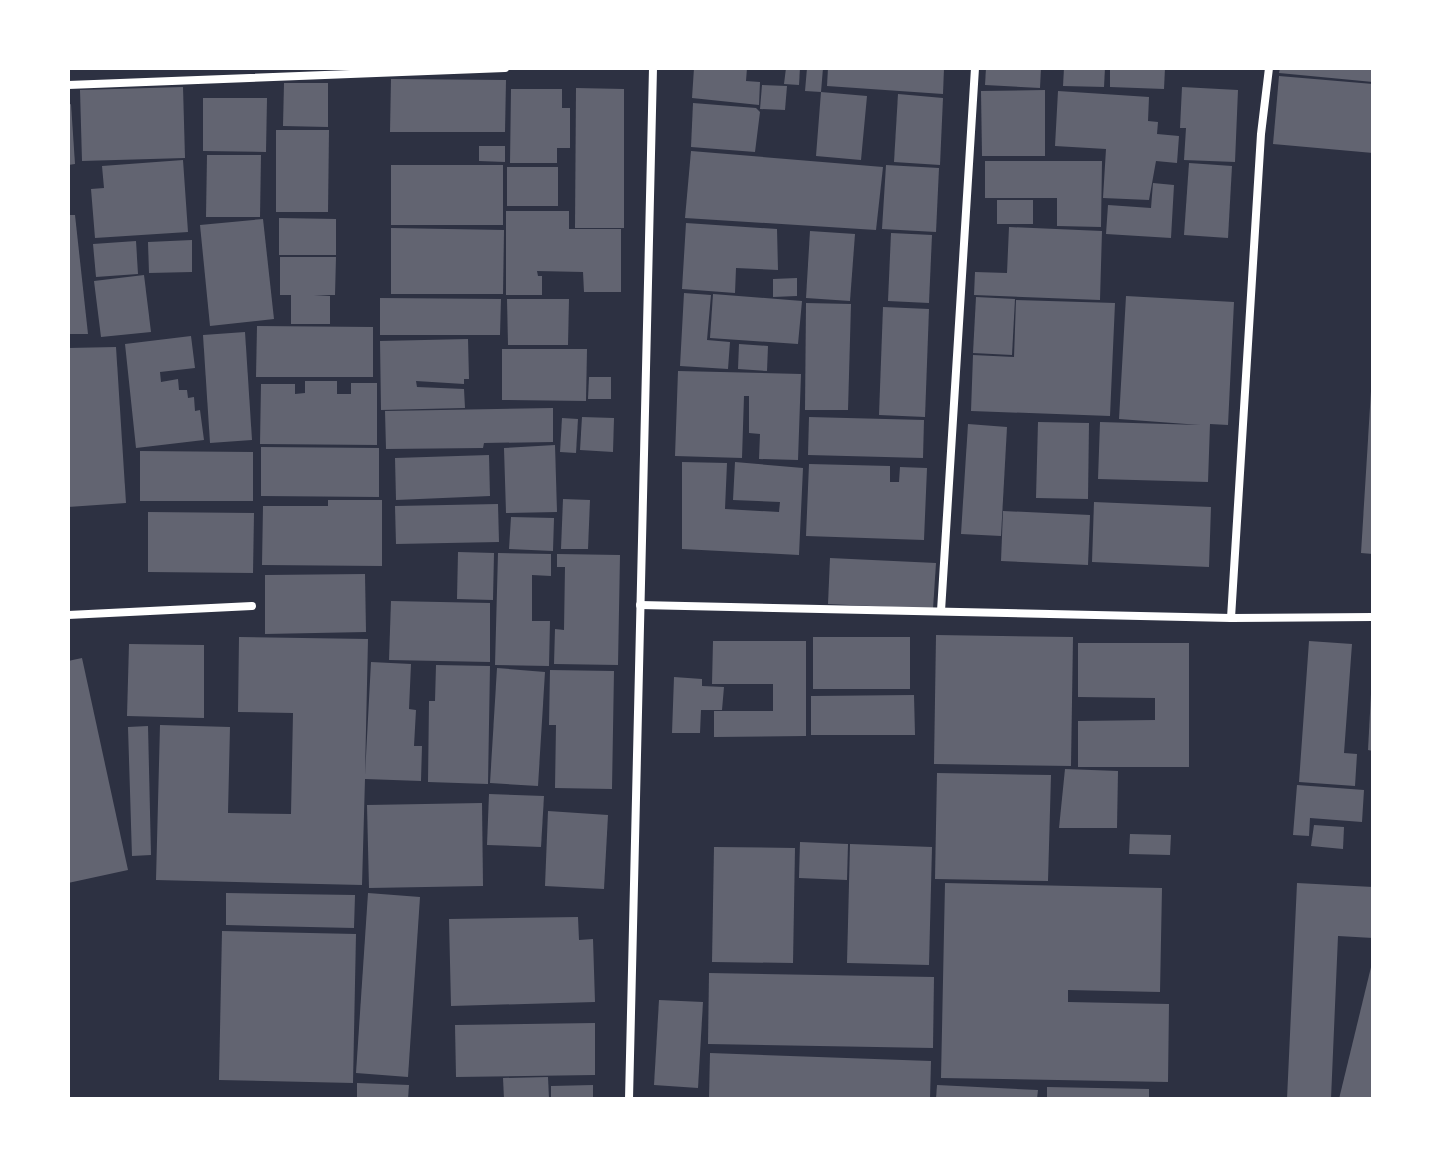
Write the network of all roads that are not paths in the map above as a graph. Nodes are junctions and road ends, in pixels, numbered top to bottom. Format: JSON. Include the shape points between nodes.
{"nodes":[{"id":1,"x":505,"y":68,"type":"edge"},
{"id":2,"x":653,"y":68,"type":"edge"},
{"id":3,"x":975,"y":68,"type":"edge"},
{"id":4,"x":1269,"y":68,"type":"edge"},
{"id":5,"x":347,"y":71,"type":"edge"},
{"id":6,"x":68,"y":85,"type":"edge"},
{"id":7,"x":640,"y":605,"type":"junction"},
{"id":8,"x":252,"y":606,"type":"dead end"},
{"id":9,"x":941,"y":611,"type":"junction"},
{"id":10,"x":68,"y":615,"type":"edge"},
{"id":11,"x":1373,"y":617,"type":"edge"},
{"id":12,"x":1231,"y":618,"type":"junction"},
{"id":13,"x":629,"y":1099,"type":"edge"}],
"edges":[{"from":1,"to":5,"type":"street"},
{"from":2,"to":7,"type":"street"},
{"from":3,"to":9,"type":"street"},
{"from":4,"to":12,"type":"street"},
{"from":5,"to":6,"type":"street"},
{"from":7,"to":9,"type":"street"},
{"from":7,"to":13,"type":"street"},
{"from":8,"to":10,"type":"street"},
{"from":9,"to":12,"type":"street"},
{"from":11,"to":12,"type":"street"}]}
